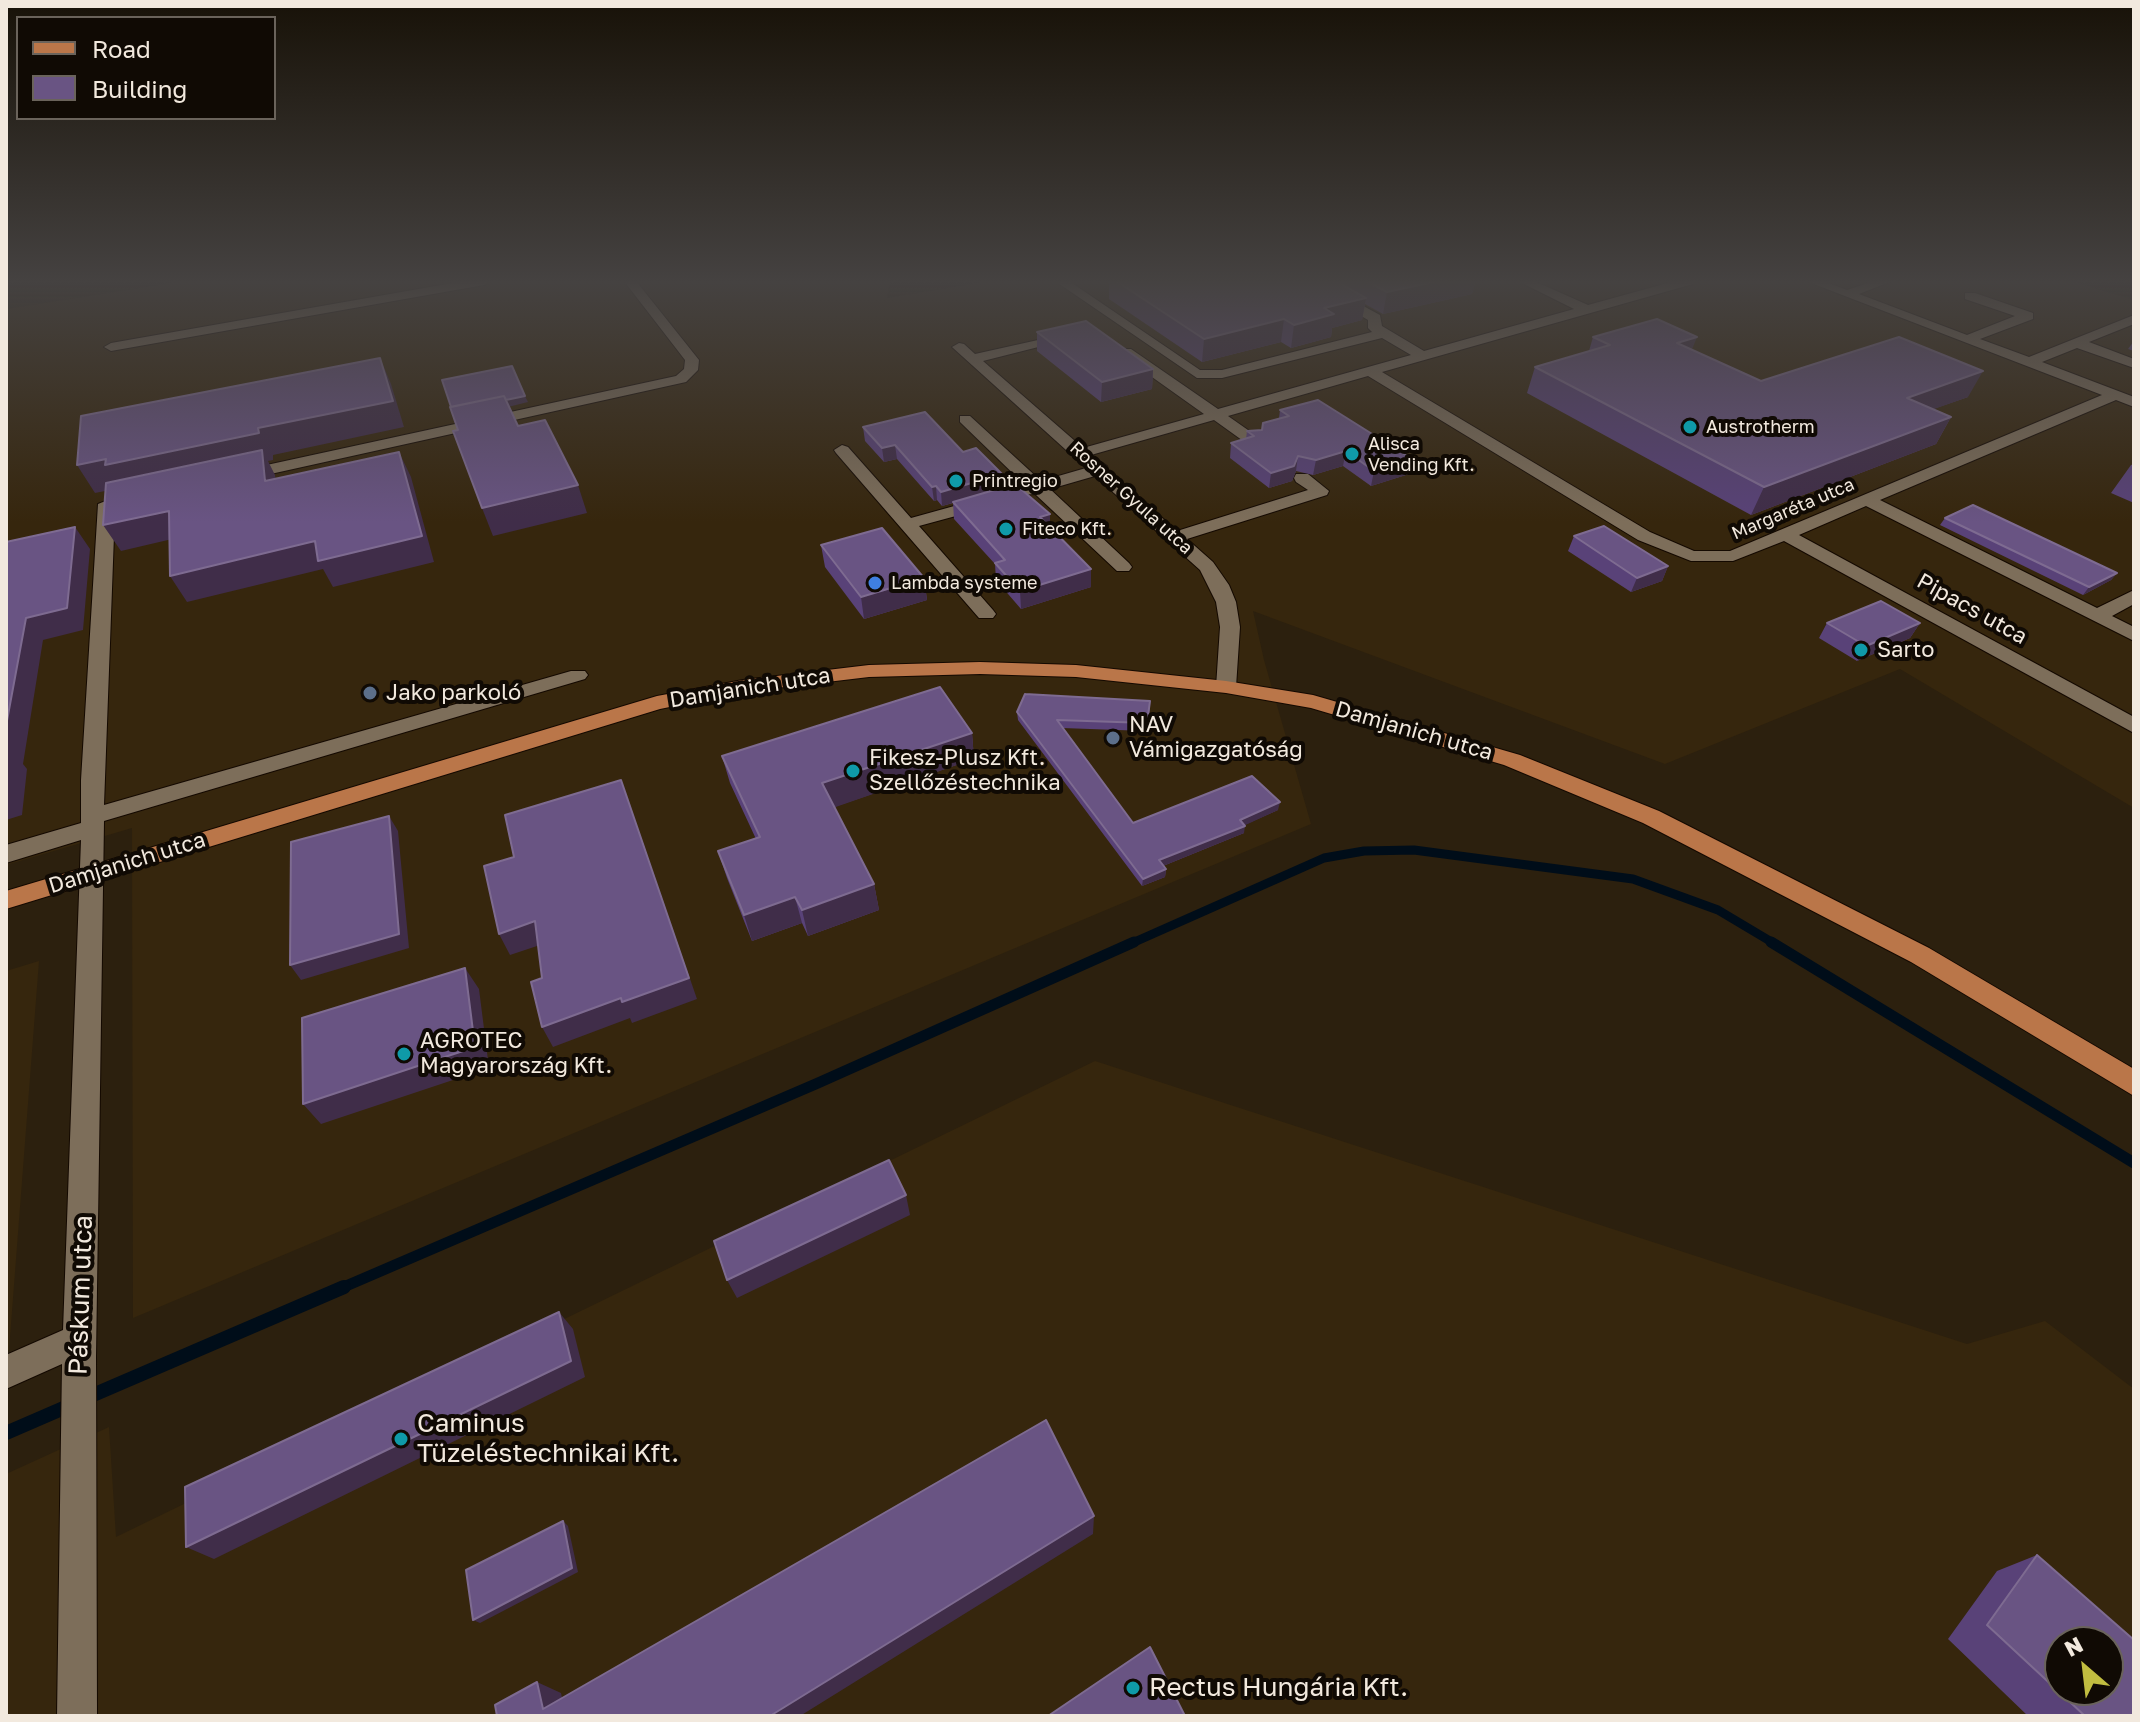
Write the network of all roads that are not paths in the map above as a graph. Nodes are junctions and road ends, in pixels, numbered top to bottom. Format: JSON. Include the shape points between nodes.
{"nodes":[{"id":1,"x":692,"y":361,"type":"edge"},
{"id":2,"x":976,"y":361,"type":"edge"},
{"id":3,"x":1138,"y":361,"type":"edge"},
{"id":4,"x":1179,"y":361,"type":"edge"},
{"id":5,"x":1272,"y":361,"type":"edge"},
{"id":6,"x":1403,"y":361,"type":"edge"},
{"id":7,"x":2030,"y":362,"type":"edge"},
{"id":8,"x":1370,"y":371,"type":"junction"},
{"id":9,"x":2116,"y":395,"type":"junction"},
{"id":10,"x":2134,"y":402,"type":"edge"},
{"id":11,"x":1214,"y":415,"type":"junction"},
{"id":12,"x":965,"y":419,"type":"dead end"},
{"id":13,"x":1252,"y":440,"type":"edge"},
{"id":14,"x":842,"y":450,"type":"dead end"},
{"id":15,"x":1082,"y":453,"type":"junction"},
{"id":16,"x":1101,"y":469,"type":"junction"},
{"id":17,"x":1302,"y":478,"type":"dead end"},
{"id":18,"x":216,"y":480,"type":"edge"},
{"id":19,"x":1039,"y":487,"type":"junction"},
{"id":20,"x":1866,"y":500,"type":"junction"},
{"id":21,"x":123,"y":501,"type":"edge"},
{"id":22,"x":908,"y":524,"type":"junction"},
{"id":23,"x":1786,"y":535,"type":"junction"},
{"id":24,"x":1175,"y":537,"type":"junction"},
{"id":25,"x":1123,"y":567,"type":"dead end"},
{"id":26,"x":2134,"y":596,"type":"edge"},
{"id":27,"x":986,"y":614,"type":"dead end"},
{"id":28,"x":2097,"y":616,"type":"junction"},
{"id":29,"x":2134,"y":635,"type":"edge"},
{"id":30,"x":578,"y":675,"type":"dead end"},
{"id":31,"x":1226,"y":687,"type":"junction"},
{"id":32,"x":2134,"y":726,"type":"edge"},
{"id":33,"x":93,"y":822,"type":"junction"},
{"id":34,"x":6,"y":854,"type":"edge"},
{"id":35,"x":91,"y":874,"type":"junction"},
{"id":36,"x":6,"y":900,"type":"edge"},
{"id":37,"x":2134,"y":1084,"type":"edge"},
{"id":38,"x":80,"y":1348,"type":"junction"},
{"id":39,"x":6,"y":1372,"type":"edge"},
{"id":40,"x":77,"y":1716,"type":"edge"}],
"edges":[{"from":1,"to":18,"type":"street","via":[[688,375],[668,383]]},
{"from":2,"to":15,"type":"street","name":"Rosner Gyula utca"},
{"from":3,"to":11,"type":"street"},
{"from":4,"to":5,"type":"street","via":[[1197,374],[1222,374]]},
{"from":6,"to":8,"type":"street"},
{"from":7,"to":9,"type":"street"},
{"from":8,"to":11,"type":"street"},
{"from":8,"to":23,"type":"street","name":"Margaréta utca","via":[[1644,536],[1691,556],[1733,556]]},
{"from":9,"to":10,"type":"street"},
{"from":9,"to":20,"type":"street","name":"Margaréta utca"},
{"from":11,"to":13,"type":"street"},
{"from":11,"to":15,"type":"street"},
{"from":12,"to":19,"type":"street"},
{"from":14,"to":22,"type":"street"},
{"from":15,"to":16,"type":"street","name":"Rosner Gyula utca"},
{"from":16,"to":19,"type":"street"},
{"from":16,"to":24,"type":"street","name":"Rosner Gyula utca"},
{"from":17,"to":24,"type":"street","via":[[1321,491]]},
{"from":19,"to":22,"type":"street"},
{"from":19,"to":25,"type":"street"},
{"from":20,"to":23,"type":"street","name":"Margaréta utca"},
{"from":20,"to":28,"type":"street"},
{"from":21,"to":33,"type":"street","name":"Páskum utca","via":[[107,504]]},
{"from":22,"to":27,"type":"street"},
{"from":23,"to":32,"type":"street","name":"Pipacs utca"},
{"from":24,"to":31,"type":"street","name":"Rosner Gyula utca","via":[[1207,566],[1226,602]]},
{"from":26,"to":28,"type":"street"},
{"from":28,"to":29,"type":"street"},
{"from":30,"to":33,"type":"street"},
{"from":31,"to":35,"type":"main road","name":"Damjanich utca","via":[[1076,671],[980,668],[869,671],[743,686],[609,716]]},
{"from":31,"to":37,"type":"main road","name":"Damjanich utca","via":[[1313,702],[1512,760],[1651,817],[1907,948]]},
{"from":33,"to":34,"type":"street"},
{"from":33,"to":35,"type":"street","name":"Páskum utca"},
{"from":35,"to":36,"type":"main road","name":"Damjanich utca"},
{"from":35,"to":38,"type":"street","name":"Páskum utca"},
{"from":38,"to":39,"type":"street"},
{"from":38,"to":40,"type":"street","name":"Páskum utca"}]}
